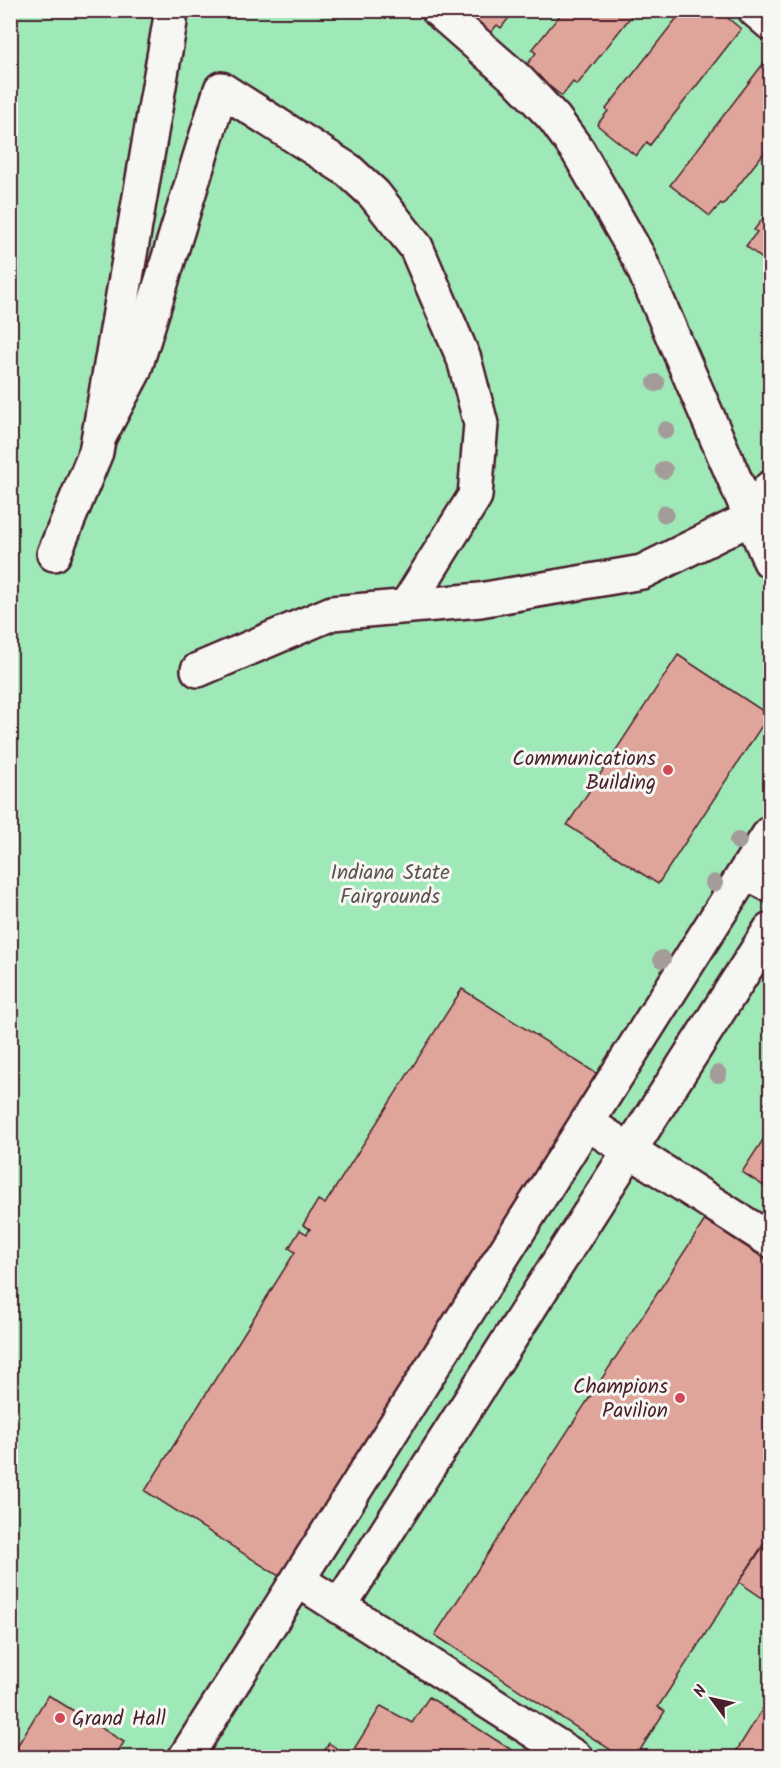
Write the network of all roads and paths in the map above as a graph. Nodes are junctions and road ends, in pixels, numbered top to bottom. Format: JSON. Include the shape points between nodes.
{"nodes":[{"id":1,"x":438,"y":10,"type":"edge"},
{"id":2,"x":755,"y":10,"type":"edge"},
{"id":3,"x":170,"y":22,"type":"dead end"},
{"id":4,"x":771,"y":23,"type":"edge"},
{"id":5,"x":99,"y":437,"type":"junction"},
{"id":6,"x":771,"y":488,"type":"edge"},
{"id":7,"x":761,"y":511,"type":"edge"},
{"id":8,"x":54,"y":554,"type":"dead end"},
{"id":9,"x":770,"y":559,"type":"edge"},
{"id":10,"x":407,"y":605,"type":"junction"},
{"id":11,"x":198,"y":670,"type":"dead end"},
{"id":12,"x":771,"y":833,"type":"edge"},
{"id":13,"x":758,"y":878,"type":"edge"},
{"id":14,"x":771,"y":930,"type":"edge"},
{"id":15,"x":668,"y":996,"type":"junction"},
{"id":16,"x":711,"y":1023,"type":"junction"},
{"id":17,"x":587,"y":1123,"type":"junction"},
{"id":18,"x":630,"y":1150,"type":"junction"},
{"id":19,"x":513,"y":1239,"type":"junction"},
{"id":20,"x":771,"y":1240,"type":"edge"},
{"id":21,"x":557,"y":1266,"type":"junction"},
{"id":22,"x":436,"y":1360,"type":"junction"},
{"id":23,"x":480,"y":1386,"type":"junction"},
{"id":24,"x":361,"y":1480,"type":"junction"},
{"id":25,"x":403,"y":1507,"type":"junction"},
{"id":26,"x":298,"y":1580,"type":"junction"},
{"id":27,"x":339,"y":1606,"type":"junction"},
{"id":28,"x":185,"y":1758,"type":"edge"},
{"id":29,"x":576,"y":1758,"type":"edge"}],
"edges":[{"from":1,"to":7,"type":"lane","via":[[518,80],[578,151],[639,258]]},
{"from":2,"to":4,"type":"lane"},
{"from":3,"to":5,"type":"lane"},
{"from":5,"to":8,"type":"lane"},
{"from":5,"to":10,"type":"lane","via":[[134,371],[221,89],[348,170],[374,194],[416,247],[464,359],[481,424],[475,495]]},
{"from":6,"to":7,"type":"lane"},
{"from":7,"to":9,"type":"lane"},
{"from":7,"to":10,"type":"lane","via":[[642,572],[480,600]]},
{"from":10,"to":11,"type":"lane","via":[[332,613]]},
{"from":12,"to":13,"type":"lane"},
{"from":13,"to":15,"type":"lane"},
{"from":14,"to":16,"type":"lane"},
{"from":15,"to":16,"type":"lane"},
{"from":15,"to":17,"type":"lane"},
{"from":16,"to":18,"type":"lane"},
{"from":17,"to":18,"type":"lane"},
{"from":17,"to":19,"type":"lane"},
{"from":18,"to":20,"type":"lane"},
{"from":18,"to":21,"type":"lane"},
{"from":19,"to":21,"type":"lane"},
{"from":19,"to":22,"type":"lane"},
{"from":21,"to":23,"type":"lane"},
{"from":22,"to":23,"type":"lane"},
{"from":22,"to":24,"type":"lane"},
{"from":23,"to":25,"type":"lane"},
{"from":24,"to":25,"type":"lane"},
{"from":24,"to":26,"type":"lane"},
{"from":25,"to":27,"type":"lane"},
{"from":26,"to":27,"type":"lane"},
{"from":26,"to":28,"type":"lane"},
{"from":27,"to":29,"type":"lane"}]}
